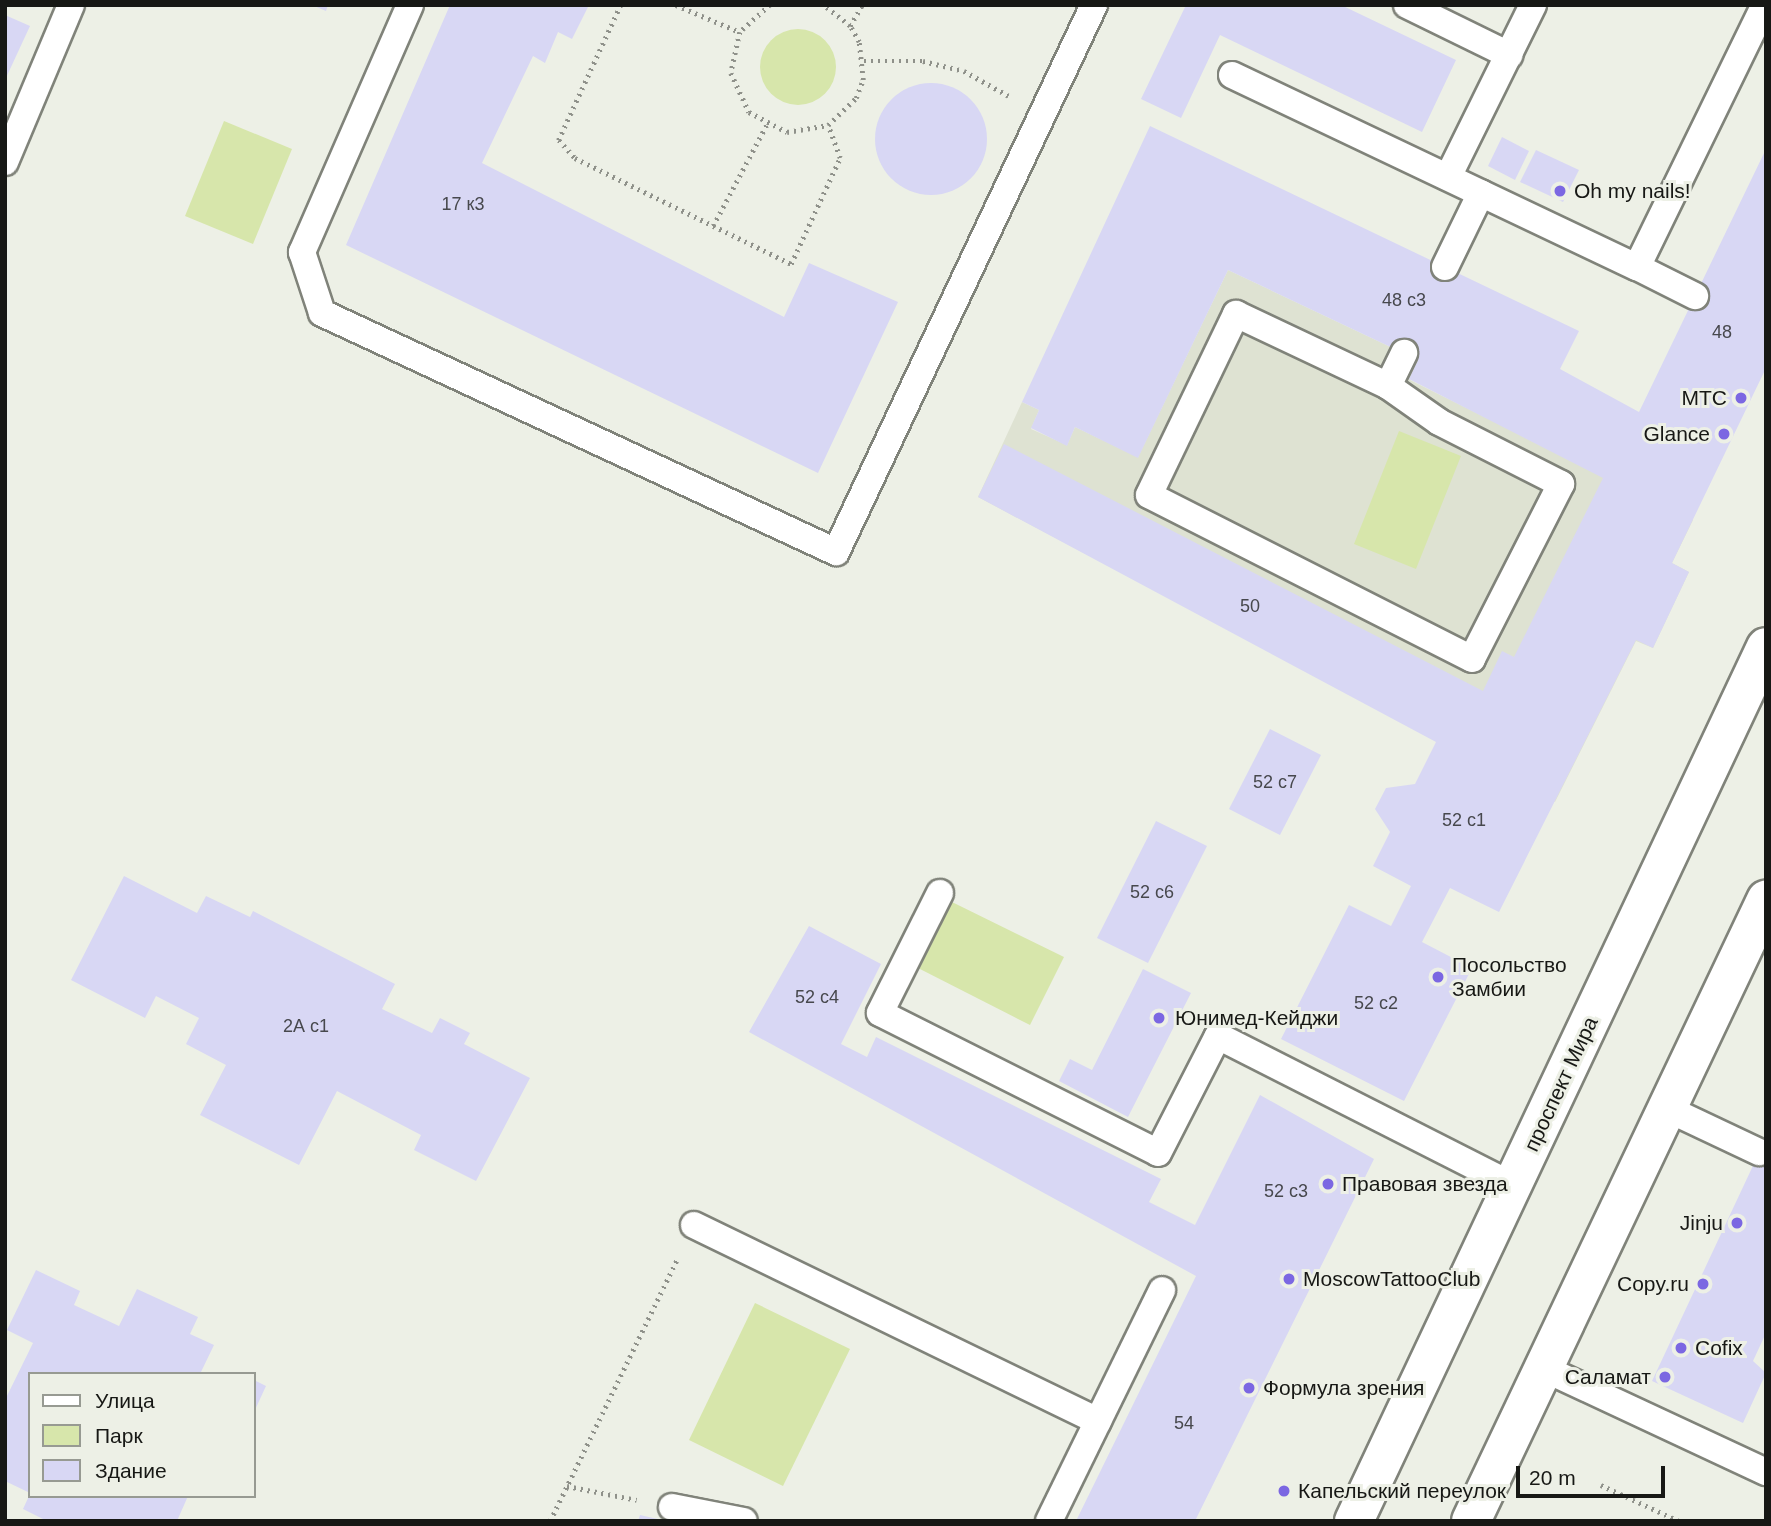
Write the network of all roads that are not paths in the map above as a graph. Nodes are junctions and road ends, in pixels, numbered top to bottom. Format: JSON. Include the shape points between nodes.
{"nodes":[{"id":1,"x":71,"y":5,"type":"edge"},
{"id":2,"x":410,"y":5,"type":"edge"},
{"id":3,"x":1094,"y":5,"type":"edge"},
{"id":4,"x":1407,"y":5,"type":"edge"},
{"id":5,"x":1533,"y":5,"type":"edge"},
{"id":6,"x":1765,"y":5,"type":"edge"},
{"id":7,"x":1509,"y":55,"type":"junction"},
{"id":8,"x":1232,"y":75,"type":"dead end"},
{"id":9,"x":5,"y":162,"type":"edge"},
{"id":10,"x":1448,"y":177,"type":"junction"},
{"id":11,"x":1481,"y":193,"type":"junction"},
{"id":12,"x":1445,"y":267,"type":"dead end"},
{"id":13,"x":1637,"y":268,"type":"junction"},
{"id":14,"x":1695,"y":296,"type":"dead end"},
{"id":15,"x":1404,"y":353,"type":"dead end"},
{"id":16,"x":1388,"y":386,"type":"junction"},
{"id":17,"x":1766,"y":647,"type":"edge"},
{"id":18,"x":940,"y":893,"type":"dead end"},
{"id":19,"x":1766,"y":900,"type":"edge"},
{"id":20,"x":1668,"y":1109,"type":"junction"},
{"id":21,"x":1759,"y":1152,"type":"dead end"},
{"id":22,"x":1514,"y":1186,"type":"junction"},
{"id":23,"x":694,"y":1225,"type":"road end"},
{"id":24,"x":1162,"y":1290,"type":"dead end"},
{"id":25,"x":1545,"y":1369,"type":"junction"},
{"id":26,"x":1098,"y":1421,"type":"junction"},
{"id":27,"x":1766,"y":1472,"type":"edge"},
{"id":28,"x":672,"y":1507,"type":"road end"},
{"id":29,"x":744,"y":1521,"type":"edge"},
{"id":30,"x":1049,"y":1521,"type":"edge"},
{"id":31,"x":1354,"y":1521,"type":"edge"},
{"id":32,"x":1471,"y":1521,"type":"edge"}],
"edges":[{"from":1,"to":9,"type":"lane"},
{"from":2,"to":3,"type":"lane","via":[[303,252],[322,313],[836,552]]},
{"from":4,"to":7,"type":"lane"},
{"from":5,"to":7,"type":"lane"},
{"from":6,"to":13,"type":"lane"},
{"from":7,"to":10,"type":"lane"},
{"from":8,"to":10,"type":"lane"},
{"from":10,"to":11,"type":"lane"},
{"from":11,"to":12,"type":"lane"},
{"from":11,"to":13,"type":"lane"},
{"from":13,"to":14,"type":"lane"},
{"from":15,"to":16,"type":"lane"},
{"from":16,"to":16,"type":"lane","via":[[1439,422],[1561,484],[1472,659],[1149,495],[1236,314]]},
{"from":17,"to":22,"type":"main road","name":"проспект Мира"},
{"from":18,"to":22,"type":"lane","via":[[880,1013],[1158,1153],[1218,1036]]},
{"from":19,"to":20,"type":"main road"},
{"from":20,"to":21,"type":"lane"},
{"from":20,"to":25,"type":"main road"},
{"from":22,"to":31,"type":"main road","name":"проспект Мира"},
{"from":23,"to":26,"type":"lane"},
{"from":24,"to":26,"type":"lane"},
{"from":25,"to":27,"type":"lane"},
{"from":25,"to":32,"type":"main road"},
{"from":26,"to":30,"type":"lane"},
{"from":28,"to":29,"type":"lane"}]}
